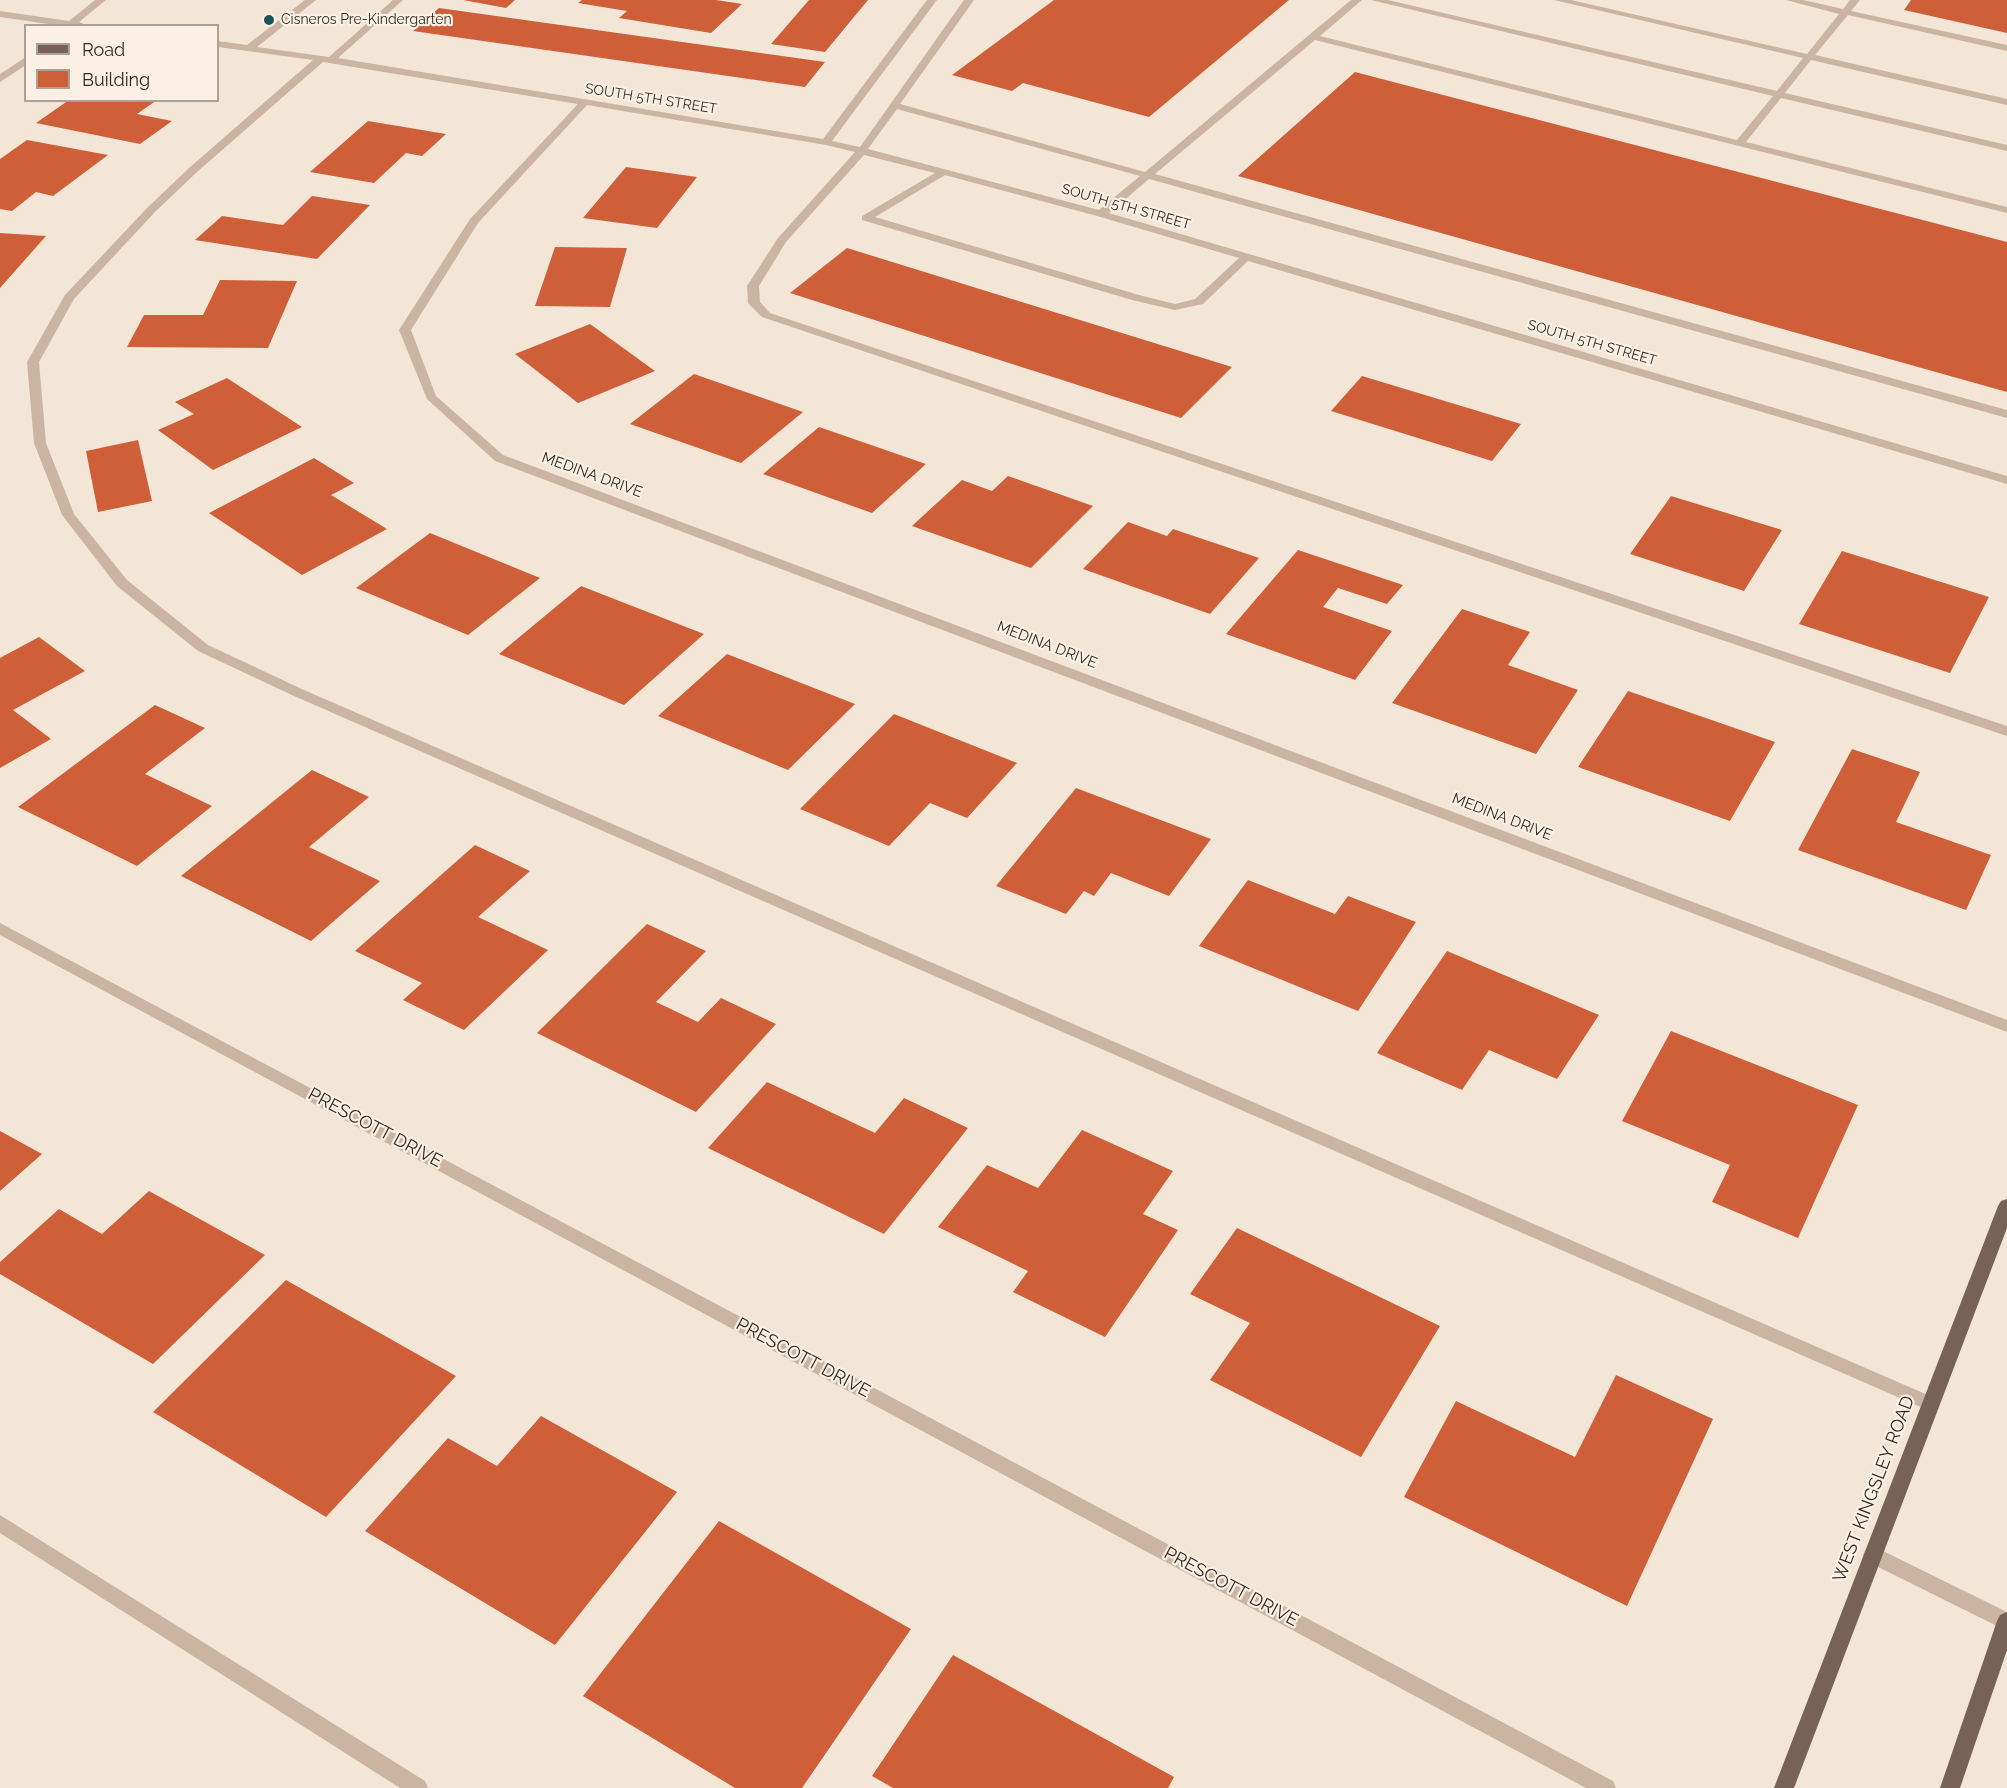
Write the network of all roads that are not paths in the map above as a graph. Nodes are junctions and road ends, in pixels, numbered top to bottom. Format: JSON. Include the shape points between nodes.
{"nodes":[{"id":1,"x":101,"y":0,"type":"edge"},
{"id":2,"x":310,"y":0,"type":"edge"},
{"id":3,"x":398,"y":0,"type":"edge"},
{"id":4,"x":932,"y":0,"type":"edge"},
{"id":5,"x":969,"y":0,"type":"edge"},
{"id":6,"x":1356,"y":0,"type":"edge"},
{"id":7,"x":1376,"y":0,"type":"edge"},
{"id":8,"x":1559,"y":0,"type":"edge"},
{"id":9,"x":1791,"y":0,"type":"edge"},
{"id":10,"x":1855,"y":0,"type":"edge"},
{"id":11,"x":1845,"y":12,"type":"junction"},
{"id":12,"x":0,"y":14,"type":"edge"},
{"id":13,"x":65,"y":24,"type":"edge"},
{"id":14,"x":72,"y":24,"type":"edge"},
{"id":15,"x":1313,"y":37,"type":"junction"},
{"id":16,"x":219,"y":44,"type":"edge"},
{"id":17,"x":2007,"y":48,"type":"edge"},
{"id":18,"x":248,"y":49,"type":"junction"},
{"id":19,"x":1808,"y":58,"type":"junction"},
{"id":20,"x":326,"y":60,"type":"junction"},
{"id":21,"x":24,"y":61,"type":"edge"},
{"id":22,"x":0,"y":79,"type":"edge"},
{"id":23,"x":1779,"y":96,"type":"junction"},
{"id":24,"x":2007,"y":102,"type":"edge"},
{"id":25,"x":584,"y":103,"type":"junction"},
{"id":26,"x":894,"y":105,"type":"junction"},
{"id":27,"x":826,"y":142,"type":"junction"},
{"id":28,"x":1740,"y":143,"type":"junction"},
{"id":29,"x":2007,"y":148,"type":"edge"},
{"id":30,"x":862,"y":151,"type":"junction"},
{"id":31,"x":944,"y":172,"type":"junction"},
{"id":32,"x":1148,"y":176,"type":"junction"},
{"id":33,"x":2007,"y":210,"type":"edge"},
{"id":34,"x":1101,"y":214,"type":"junction"},
{"id":35,"x":1246,"y":257,"type":"junction"},
{"id":36,"x":2007,"y":414,"type":"edge"},
{"id":37,"x":2007,"y":480,"type":"edge"},
{"id":38,"x":2007,"y":731,"type":"edge"},
{"id":39,"x":0,"y":928,"type":"edge"},
{"id":40,"x":2007,"y":1026,"type":"edge"},
{"id":41,"x":2007,"y":1206,"type":"edge"},
{"id":42,"x":1932,"y":1404,"type":"junction"},
{"id":43,"x":0,"y":1522,"type":"edge"},
{"id":44,"x":1873,"y":1555,"type":"junction"},
{"id":45,"x":2007,"y":1621,"type":"edge"},
{"id":46,"x":418,"y":1788,"type":"edge"},
{"id":47,"x":1606,"y":1788,"type":"edge"},
{"id":48,"x":1784,"y":1788,"type":"edge"},
{"id":49,"x":1950,"y":1788,"type":"edge"}],
"edges":[{"from":1,"to":14,"type":"street"},
{"from":2,"to":18,"type":"street"},
{"from":3,"to":20,"type":"street"},
{"from":4,"to":27,"type":"street"},
{"from":5,"to":26,"type":"street"},
{"from":6,"to":15,"type":"street"},
{"from":7,"to":23,"type":"street"},
{"from":8,"to":19,"type":"street"},
{"from":9,"to":11,"type":"street"},
{"from":10,"to":11,"type":"street"},
{"from":11,"to":17,"type":"street"},
{"from":11,"to":19,"type":"street"},
{"from":12,"to":13,"type":"street"},
{"from":15,"to":28,"type":"street"},
{"from":15,"to":32,"type":"street"},
{"from":16,"to":18,"type":"street","name":"SOUTH 5TH STREET"},
{"from":18,"to":20,"type":"street","name":"SOUTH 5TH STREET"},
{"from":19,"to":23,"type":"street"},
{"from":19,"to":24,"type":"street"},
{"from":20,"to":25,"type":"street","name":"SOUTH 5TH STREET"},
{"from":20,"to":42,"type":"street","via":[[193,170],[85,279],[69,297],[33,362],[40,444],[68,515],[122,583],[203,648],[299,693]]},
{"from":21,"to":22,"type":"street"},
{"from":23,"to":28,"type":"street"},
{"from":23,"to":29,"type":"street"},
{"from":25,"to":27,"type":"street","name":"SOUTH 5TH STREET"},
{"from":25,"to":40,"type":"street","name":"MEDINA DRIVE","via":[[474,221],[405,330],[431,398],[499,458]]},
{"from":26,"to":30,"type":"street"},
{"from":26,"to":32,"type":"street"},
{"from":27,"to":30,"type":"street","name":"SOUTH 5TH STREET"},
{"from":28,"to":33,"type":"street"},
{"from":30,"to":31,"type":"street","name":"SOUTH 5TH STREET"},
{"from":30,"to":38,"type":"street","via":[[782,240],[753,286],[754,303],[766,315]]},
{"from":31,"to":34,"type":"street","name":"SOUTH 5TH STREET"},
{"from":31,"to":35,"type":"street","via":[[866,218],[1175,307],[1199,302]]},
{"from":32,"to":34,"type":"street"},
{"from":32,"to":36,"type":"street"},
{"from":34,"to":35,"type":"street","name":"SOUTH 5TH STREET"},
{"from":35,"to":37,"type":"street","name":"SOUTH 5TH STREET"},
{"from":39,"to":47,"type":"street","name":"PRESCOTT DRIVE"},
{"from":41,"to":42,"type":"main road","name":"WEST KINGSLEY ROAD"},
{"from":42,"to":44,"type":"main road","name":"WEST KINGSLEY ROAD"},
{"from":43,"to":46,"type":"street"},
{"from":44,"to":45,"type":"street"},
{"from":44,"to":48,"type":"main road","name":"WEST KINGSLEY ROAD"},
{"from":45,"to":49,"type":"main road"}]}
